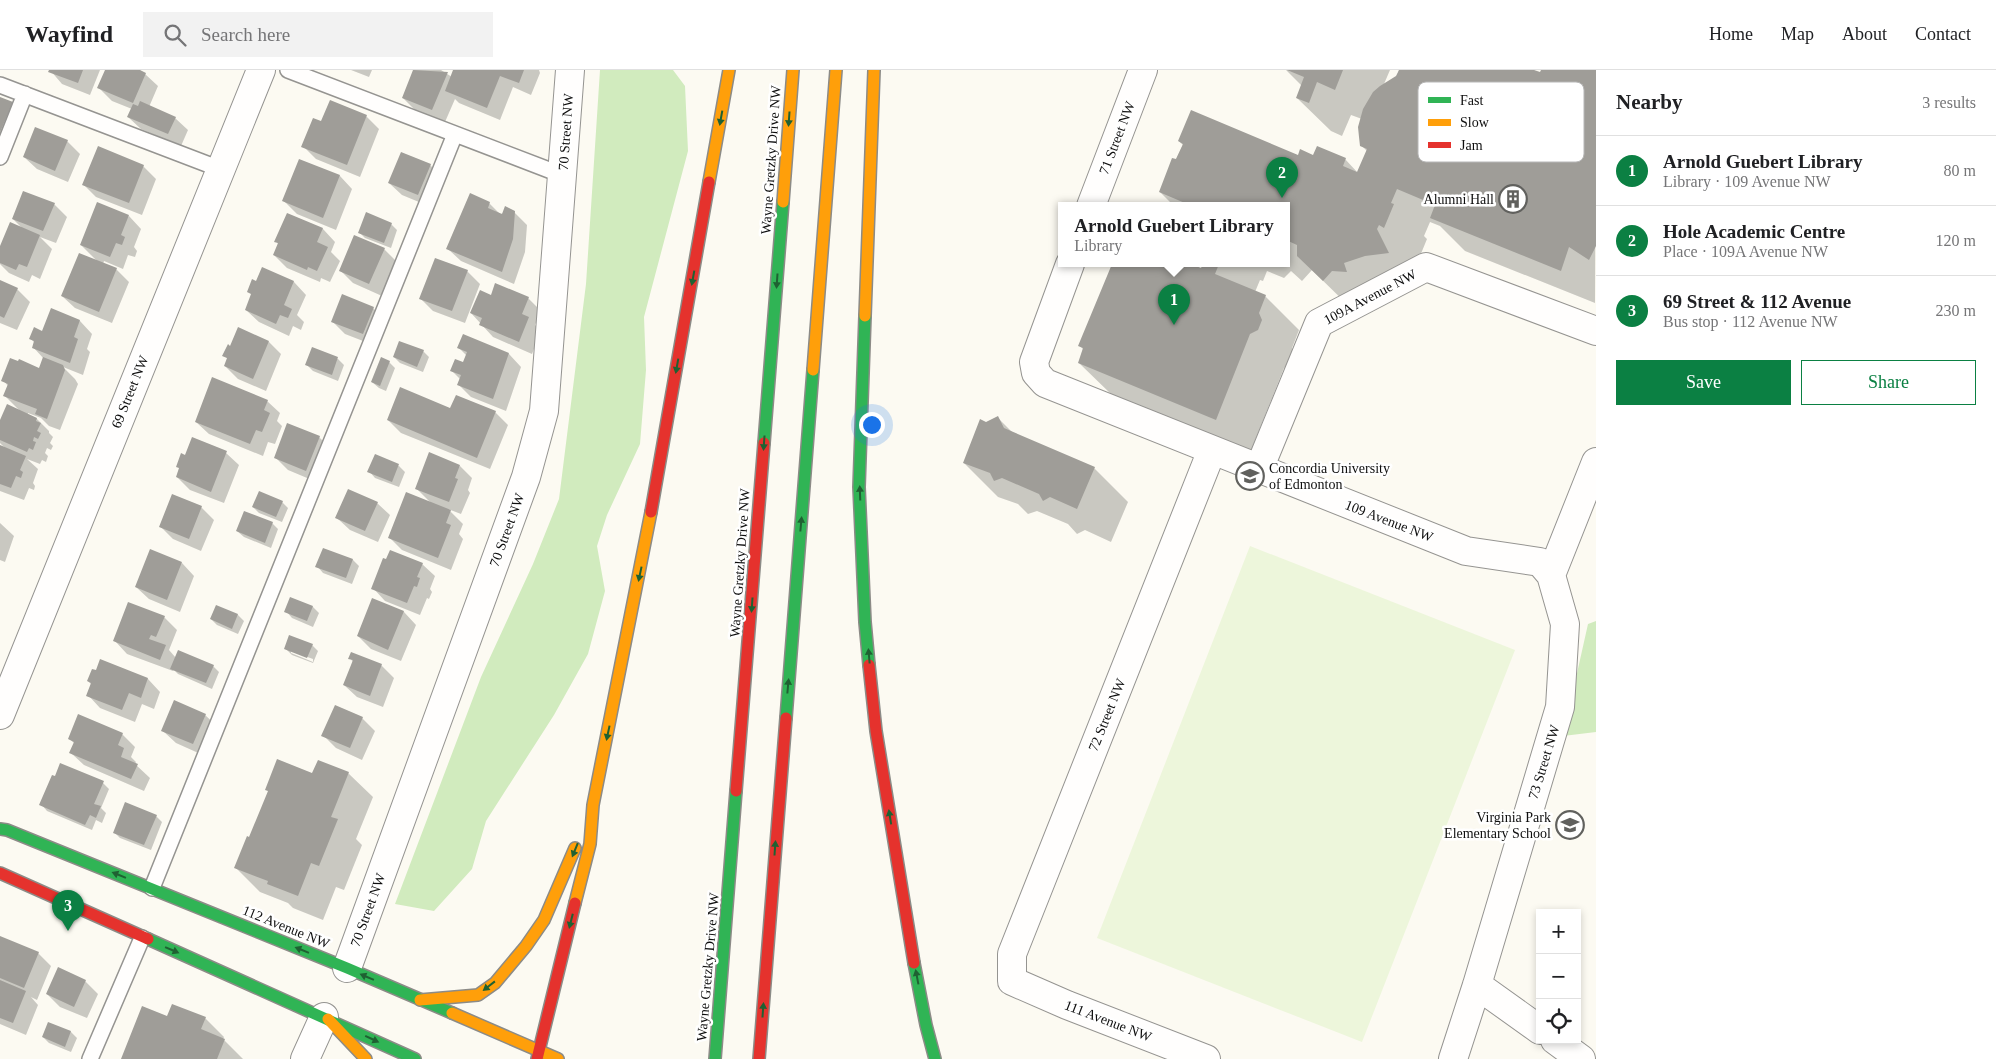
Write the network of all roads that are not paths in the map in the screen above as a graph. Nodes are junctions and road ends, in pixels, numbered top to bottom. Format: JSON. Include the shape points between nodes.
{"nodes":[{"id":1,"x":261,"y":70,"type":"edge"},
{"id":2,"x":288,"y":70,"type":"edge"},
{"id":3,"x":570,"y":70,"type":"edge"},
{"id":4,"x":729,"y":70,"type":"edge"},
{"id":5,"x":793,"y":70,"type":"edge"},
{"id":6,"x":836,"y":70,"type":"edge"},
{"id":7,"x":874,"y":70,"type":"edge"},
{"id":8,"x":1143,"y":70,"type":"edge"},
{"id":9,"x":0,"y":85,"type":"edge"},
{"id":10,"x":25,"y":94,"type":"junction"},
{"id":11,"x":455,"y":134,"type":"junction"},
{"id":12,"x":0,"y":157,"type":"edge"},
{"id":13,"x":220,"y":169,"type":"junction"},
{"id":14,"x":562,"y":175,"type":"junction"},
{"id":15,"x":1093,"y":202,"type":"edge"},
{"id":16,"x":1069,"y":267,"type":"edge"},
{"id":17,"x":1596,"y":331,"type":"edge"},
{"id":18,"x":1212,"y":450,"type":"junction"},
{"id":19,"x":1596,"y":462,"type":"edge"},
{"id":20,"x":1259,"y":470,"type":"junction"},
{"id":21,"x":1551,"y":575,"type":"junction"},
{"id":22,"x":0,"y":715,"type":"edge"},
{"id":23,"x":593,"y":805,"type":"junction"},
{"id":24,"x":0,"y":829,"type":"edge"},
{"id":25,"x":0,"y":873,"type":"edge"},
{"id":26,"x":152,"y":888,"type":"junction"},
{"id":27,"x":142,"y":938,"type":"junction"},
{"id":28,"x":347,"y":968,"type":"junction"},
{"id":29,"x":1012,"y":981,"type":"joint"},
{"id":30,"x":1477,"y":985,"type":"junction"},
{"id":31,"x":420,"y":1000,"type":"junction"},
{"id":32,"x":326,"y":1018,"type":"junction"},
{"id":33,"x":926,"y":1025,"type":"junction"},
{"id":34,"x":1536,"y":1027,"type":"edge"},
{"id":35,"x":1559,"y":1044,"type":"edge"},
{"id":36,"x":538,"y":1055,"type":"edge"},
{"id":37,"x":90,"y":1059,"type":"edge"},
{"id":38,"x":305,"y":1059,"type":"edge"},
{"id":39,"x":366,"y":1059,"type":"edge"},
{"id":40,"x":415,"y":1059,"type":"edge"},
{"id":41,"x":558,"y":1059,"type":"edge"},
{"id":42,"x":716,"y":1059,"type":"edge"},
{"id":43,"x":759,"y":1059,"type":"edge"},
{"id":44,"x":927,"y":1059,"type":"edge"},
{"id":45,"x":936,"y":1059,"type":"edge"},
{"id":46,"x":1206,"y":1059,"type":"edge"},
{"id":47,"x":1453,"y":1059,"type":"edge"},
{"id":48,"x":1580,"y":1059,"type":"edge"}],
"edges":[{"from":1,"to":13,"type":"street","name":"69 Street NW"},
{"from":2,"to":11,"type":"lane"},
{"from":3,"to":14,"type":"street","name":"70 Street NW"},
{"from":4,"to":23,"type":"main road","one_way":true,"via":[[642,566]]},
{"from":5,"to":42,"type":"main road","name":"Wayne Gretzky Drive NW","one_way":true},
{"from":43,"to":6,"type":"main road","one_way":true},
{"from":33,"to":7,"type":"main road","one_way":true,"via":[[876,731],[866,622],[859,487]]},
{"from":8,"to":15,"type":"street","name":"71 Street NW"},
{"from":9,"to":10,"type":"lane"},
{"from":10,"to":12,"type":"lane"},
{"from":10,"to":13,"type":"lane"},
{"from":11,"to":14,"type":"lane"},
{"from":11,"to":26,"type":"lane"},
{"from":13,"to":22,"type":"street","name":"69 Street NW"},
{"from":14,"to":28,"type":"street","name":"70 Street NW","via":[[544,411],[526,477]]},
{"from":16,"to":18,"type":"street","name":"109 Avenue NW","via":[[1035,358],[1036,373],[1045,383]]},
{"from":17,"to":20,"type":"street","name":"109A Avenue NW","via":[[1426,267],[1319,323]]},
{"from":18,"to":20,"type":"street","name":"109 Avenue NW"},
{"from":18,"to":29,"type":"street","name":"72 Street NW","via":[[1012,954]]},
{"from":19,"to":21,"type":"street"},
{"from":20,"to":21,"type":"street","name":"109 Avenue NW","via":[[1466,551],[1540,562]]},
{"from":21,"to":30,"type":"street","name":"73 Street NW","via":[[1565,624],[1560,707]]},
{"from":23,"to":31,"type":"main road","one_way":true,"via":[[544,920],[504,973],[478,995]]},
{"from":23,"to":36,"type":"main road","one_way":true,"via":[[590,844]]},
{"from":26,"to":24,"type":"main road","name":"112 Avenue NW","one_way":true},
{"from":25,"to":27,"type":"main road"},
{"from":28,"to":26,"type":"main road","name":"112 Avenue NW","one_way":true},
{"from":27,"to":32,"type":"main road","one_way":true},
{"from":27,"to":37,"type":"lane"},
{"from":31,"to":28,"type":"main road","name":"112 Avenue NW","one_way":true},
{"from":29,"to":46,"type":"street","name":"111 Avenue NW","via":[[1067,1006]]},
{"from":30,"to":34,"type":"street"},
{"from":30,"to":47,"type":"street","name":"73 Street NW"},
{"from":31,"to":36,"type":"main road","name":"112 Avenue NW"},
{"from":32,"to":38,"type":"street"},
{"from":32,"to":39,"type":"main road"},
{"from":32,"to":40,"type":"main road","one_way":true},
{"from":33,"to":44,"type":"main road"},
{"from":33,"to":45,"type":"main road"},
{"from":35,"to":48,"type":"street"},
{"from":36,"to":41,"type":"main road","name":"112 Avenue NW"}]}
